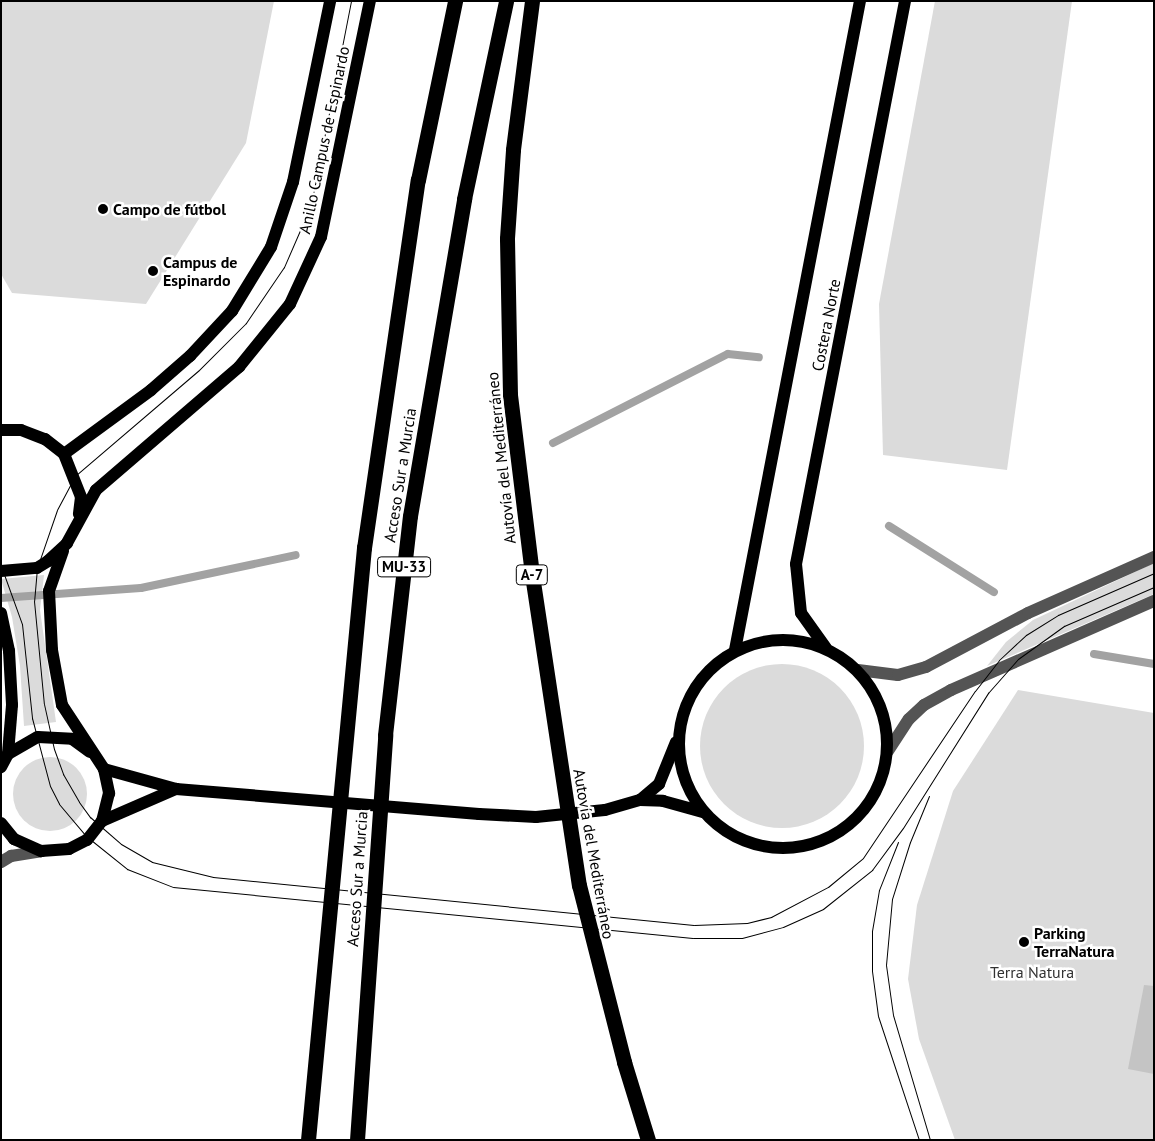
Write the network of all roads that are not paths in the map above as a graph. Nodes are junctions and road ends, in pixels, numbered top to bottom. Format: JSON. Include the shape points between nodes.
{"nodes":[{"id":1,"x":330,"y":1,"type":"edge"},
{"id":2,"x":370,"y":1,"type":"edge"},
{"id":3,"x":455,"y":1,"type":"edge"},
{"id":4,"x":506,"y":1,"type":"edge"},
{"id":5,"x":532,"y":1,"type":"edge"},
{"id":6,"x":860,"y":1,"type":"edge"},
{"id":7,"x":905,"y":1,"type":"edge"},
{"id":8,"x":1,"y":430,"type":"edge"},
{"id":9,"x":64,"y":454,"type":"junction"},
{"id":10,"x":78,"y":522,"type":"junction"},
{"id":11,"x":67,"y":543,"type":"junction"},
{"id":12,"x":1154,"y":557,"type":"edge"},
{"id":13,"x":1,"y":571,"type":"edge"},
{"id":14,"x":1152,"y":603,"type":"edge"},
{"id":15,"x":1,"y":614,"type":"edge"},
{"id":16,"x":826,"y":648,"type":"junction"},
{"id":17,"x":735,"y":650,"type":"junction"},
{"id":18,"x":858,"y":670,"type":"junction"},
{"id":19,"x":678,"y":738,"type":"junction"},
{"id":20,"x":888,"y":751,"type":"junction"},
{"id":21,"x":8,"y":754,"type":"junction"},
{"id":22,"x":94,"y":754,"type":"junction"},
{"id":23,"x":1,"y":767,"type":"edge"},
{"id":24,"x":104,"y":769,"type":"junction"},
{"id":25,"x":176,"y":789,"type":"junction"},
{"id":26,"x":640,"y":800,"type":"junction"},
{"id":27,"x":703,"y":812,"type":"junction"},
{"id":28,"x":102,"y":821,"type":"junction"},
{"id":29,"x":1,"y":823,"type":"edge"},
{"id":30,"x":41,"y":851,"type":"junction"},
{"id":31,"x":1,"y":862,"type":"edge"},
{"id":32,"x":308,"y":1140,"type":"edge"},
{"id":33,"x":358,"y":1140,"type":"edge"},
{"id":34,"x":648,"y":1140,"type":"edge"}],
"edges":[{"from":1,"to":9,"type":"main road","name":"Anillo Campus de Espinardo","via":[[293,182],[271,247],[232,311],[190,356],[151,390]]},
{"from":2,"to":10,"type":"main road","name":"Anillo Campus de Espinardo","via":[[321,237],[290,304],[239,367],[96,490]]},
{"from":3,"to":32,"type":"highway","via":[[418,180],[364,548]]},
{"from":4,"to":33,"type":"highway","name":"Acceso Sur a Murcia","number":"MU-33","via":[[464,199],[410,516],[385,735]]},
{"from":5,"to":34,"type":"highway","name":"Autovía del Mediterráneo","number":"A-7","via":[[512,150],[507,239],[510,395],[532,575],[579,885],[621,1054]]},
{"from":6,"to":17,"type":"main road","name":"Costera Norte"},
{"from":7,"to":16,"type":"main road","name":"Costera Norte","via":[[796,564],[801,613]]},
{"from":8,"to":9,"type":"main road","name":"Anillo Campus de Espinardo","via":[[21,430],[45,438]]},
{"from":9,"to":10,"type":"main road","name":"Anillo Campus de Espinardo","via":[[81,497]]},
{"from":10,"to":11,"type":"main road","name":"Anillo Campus de Espinardo"},
{"from":11,"to":13,"type":"main road","name":"Anillo Campus de Espinardo","via":[[37,568]]},
{"from":11,"to":22,"type":"main road","via":[[49,592],[52,650],[62,705]]},
{"from":12,"to":18,"type":"street","via":[[1028,614],[926,667],[898,675]]},
{"from":14,"to":20,"type":"street","via":[[931,701],[909,719]]},
{"from":15,"to":21,"type":"main road","via":[[9,651],[12,706]]},
{"from":16,"to":17,"type":"main road","name":"Costera Norte","via":[[796,640],[765,640]]},
{"from":16,"to":18,"type":"main road","name":"Costera Norte"},
{"from":17,"to":19,"type":"main road","name":"Costera Norte","via":[[694,686],[683,711]]},
{"from":18,"to":20,"type":"main road","name":"Costera Norte","via":[[875,694],[886,722]]},
{"from":19,"to":26,"type":"main road","via":[[659,784]]},
{"from":19,"to":27,"type":"main road","name":"Costera Norte","via":[[685,781]]},
{"from":20,"to":27,"type":"main road","name":"Costera Norte","via":[[884,773],[864,811],[848,826],[810,845],[782,848],[748,843],[729,834]]},
{"from":21,"to":22,"type":"main road","via":[[38,737],[72,740]]},
{"from":21,"to":23,"type":"main road"},
{"from":22,"to":24,"type":"main road"},
{"from":24,"to":25,"type":"main road"},
{"from":24,"to":28,"type":"main road","via":[[109,793]]},
{"from":25,"to":26,"type":"main road","via":[[536,817],[605,810]]},
{"from":25,"to":28,"type":"main road"},
{"from":26,"to":27,"type":"main road","via":[[663,801]]},
{"from":28,"to":30,"type":"main road","via":[[86,840],[69,849]]},
{"from":29,"to":30,"type":"main road","via":[[14,838]]},
{"from":30,"to":31,"type":"street","via":[[11,856]]}]}
